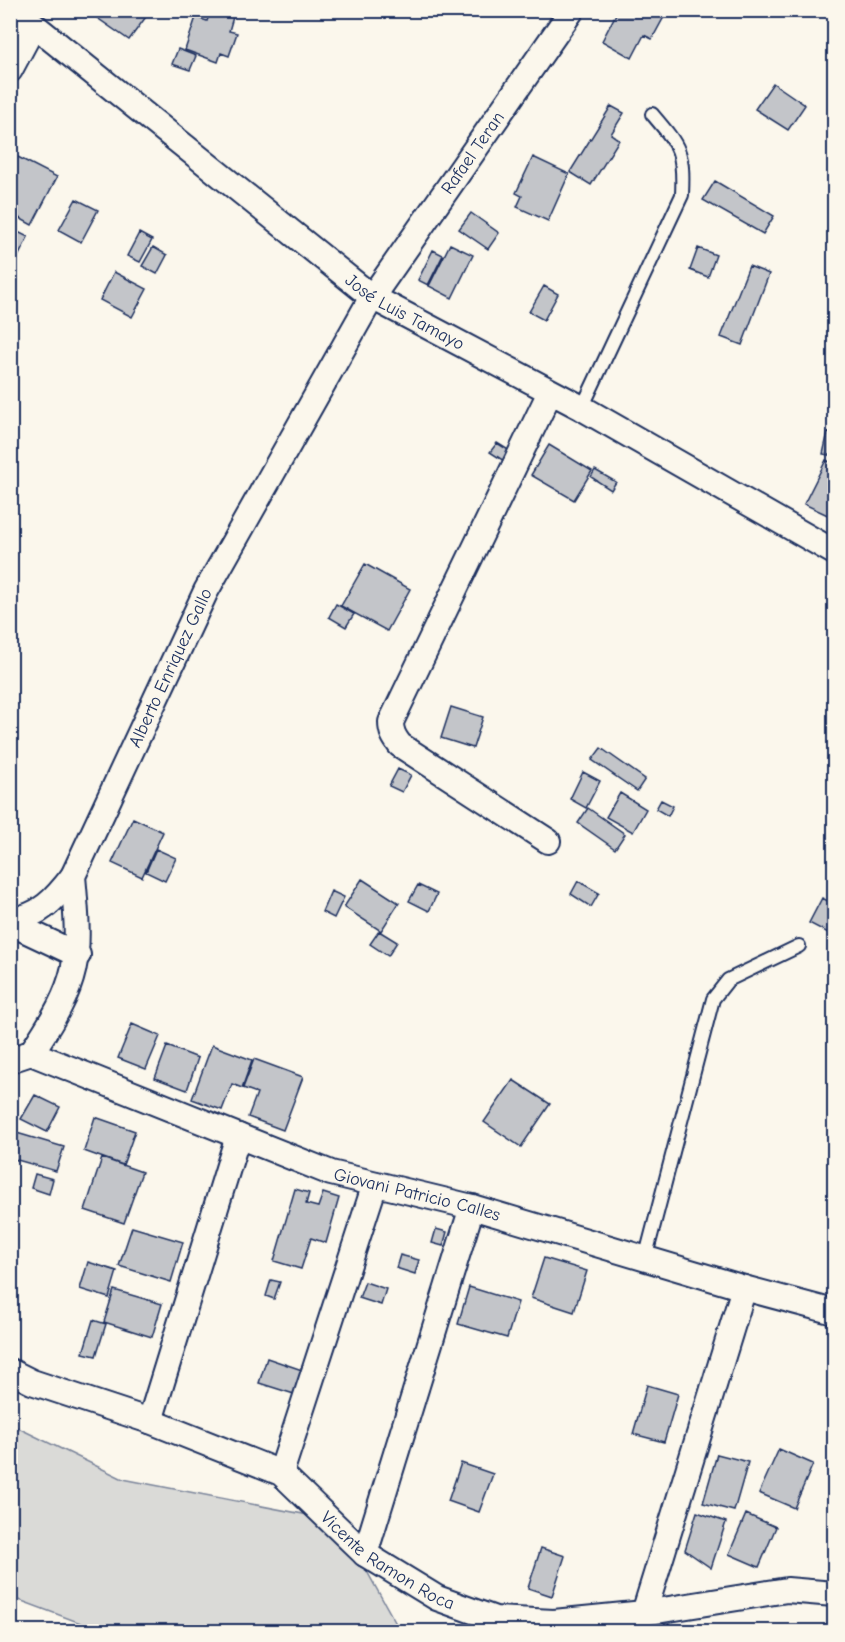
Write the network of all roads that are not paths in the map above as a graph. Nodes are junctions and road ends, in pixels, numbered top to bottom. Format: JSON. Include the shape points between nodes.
{"nodes":[{"id":1,"x":572,"y":10,"type":"edge"},
{"id":2,"x":25,"y":18,"type":"edge"},
{"id":3,"x":10,"y":70,"type":"edge"},
{"id":4,"x":652,"y":114,"type":"dead end"},
{"id":5,"x":372,"y":297,"type":"junction"},
{"id":6,"x":550,"y":392,"type":"junction"},
{"id":7,"x":582,"y":408,"type":"junction"},
{"id":8,"x":834,"y":552,"type":"edge"},
{"id":9,"x":548,"y":841,"type":"dead end"},
{"id":10,"x":73,"y":876,"type":"junction"},
{"id":11,"x":10,"y":921,"type":"edge"},
{"id":12,"x":799,"y":946,"type":"dead end"},
{"id":13,"x":78,"y":955,"type":"junction"},
{"id":14,"x":21,"y":1057,"type":"edge"},
{"id":15,"x":238,"y":1136,"type":"junction"},
{"id":16,"x":375,"y":1184,"type":"junction"},
{"id":17,"x":471,"y":1207,"type":"junction"},
{"id":18,"x":645,"y":1259,"type":"junction"},
{"id":19,"x":744,"y":1288,"type":"junction"},
{"id":20,"x":834,"y":1312,"type":"edge"},
{"id":21,"x":10,"y":1371,"type":"edge"},
{"id":22,"x":150,"y":1420,"type":"junction"},
{"id":23,"x":281,"y":1473,"type":"junction"},
{"id":24,"x":365,"y":1554,"type":"junction"},
{"id":25,"x":834,"y":1594,"type":"edge"},
{"id":26,"x":644,"y":1613,"type":"junction"}],
"edges":[{"from":1,"to":5,"type":"street","name":"Rafael Teran"},
{"from":2,"to":3,"type":"street"},
{"from":2,"to":5,"type":"street","name":"José Luis Tamayo"},
{"from":4,"to":7,"type":"lane","via":[[677,144],[683,169],[682,195]]},
{"from":5,"to":6,"type":"street","name":"José Luis Tamayo"},
{"from":5,"to":10,"type":"street","name":"Alberto Enriquez Gallo","via":[[206,591]]},
{"from":6,"to":7,"type":"street","name":"José Luis Tamayo"},
{"from":6,"to":9,"type":"street","via":[[391,722],[400,745]]},
{"from":7,"to":8,"type":"street","name":"José Luis Tamayo"},
{"from":10,"to":11,"type":"street","via":[[58,896],[38,912]]},
{"from":10,"to":13,"type":"street","name":"Alberto Enriquez Gallo"},
{"from":11,"to":13,"type":"street"},
{"from":12,"to":18,"type":"lane","via":[[728,980],[713,999]]},
{"from":13,"to":14,"type":"street","name":"Alberto Enriquez Gallo","via":[[73,979],[55,1017]]},
{"from":14,"to":15,"type":"street","name":"Giovani Patricio Calles"},
{"from":15,"to":16,"type":"street","name":"Giovani Patricio Calles","via":[[332,1173]]},
{"from":15,"to":22,"type":"street"},
{"from":16,"to":17,"type":"street","name":"Giovani Patricio Calles"},
{"from":16,"to":23,"type":"street"},
{"from":17,"to":18,"type":"street","name":"Giovani Patricio Calles"},
{"from":17,"to":24,"type":"street"},
{"from":18,"to":19,"type":"street","name":"Giovani Patricio Calles"},
{"from":19,"to":20,"type":"street","name":"Giovani Patricio Calles"},
{"from":19,"to":26,"type":"street"},
{"from":21,"to":22,"type":"street","name":"Vicente Ramon Roca","via":[[32,1382]]},
{"from":22,"to":23,"type":"street","name":"Vicente Ramon Roca"},
{"from":23,"to":24,"type":"street","name":"Vicente Ramon Roca"},
{"from":24,"to":26,"type":"street","name":"Vicente Ramon Roca","via":[[436,1598],[495,1620],[554,1622]]},
{"from":25,"to":26,"type":"street","name":"Vicente Ramon Roca","via":[[787,1590]]}]}
